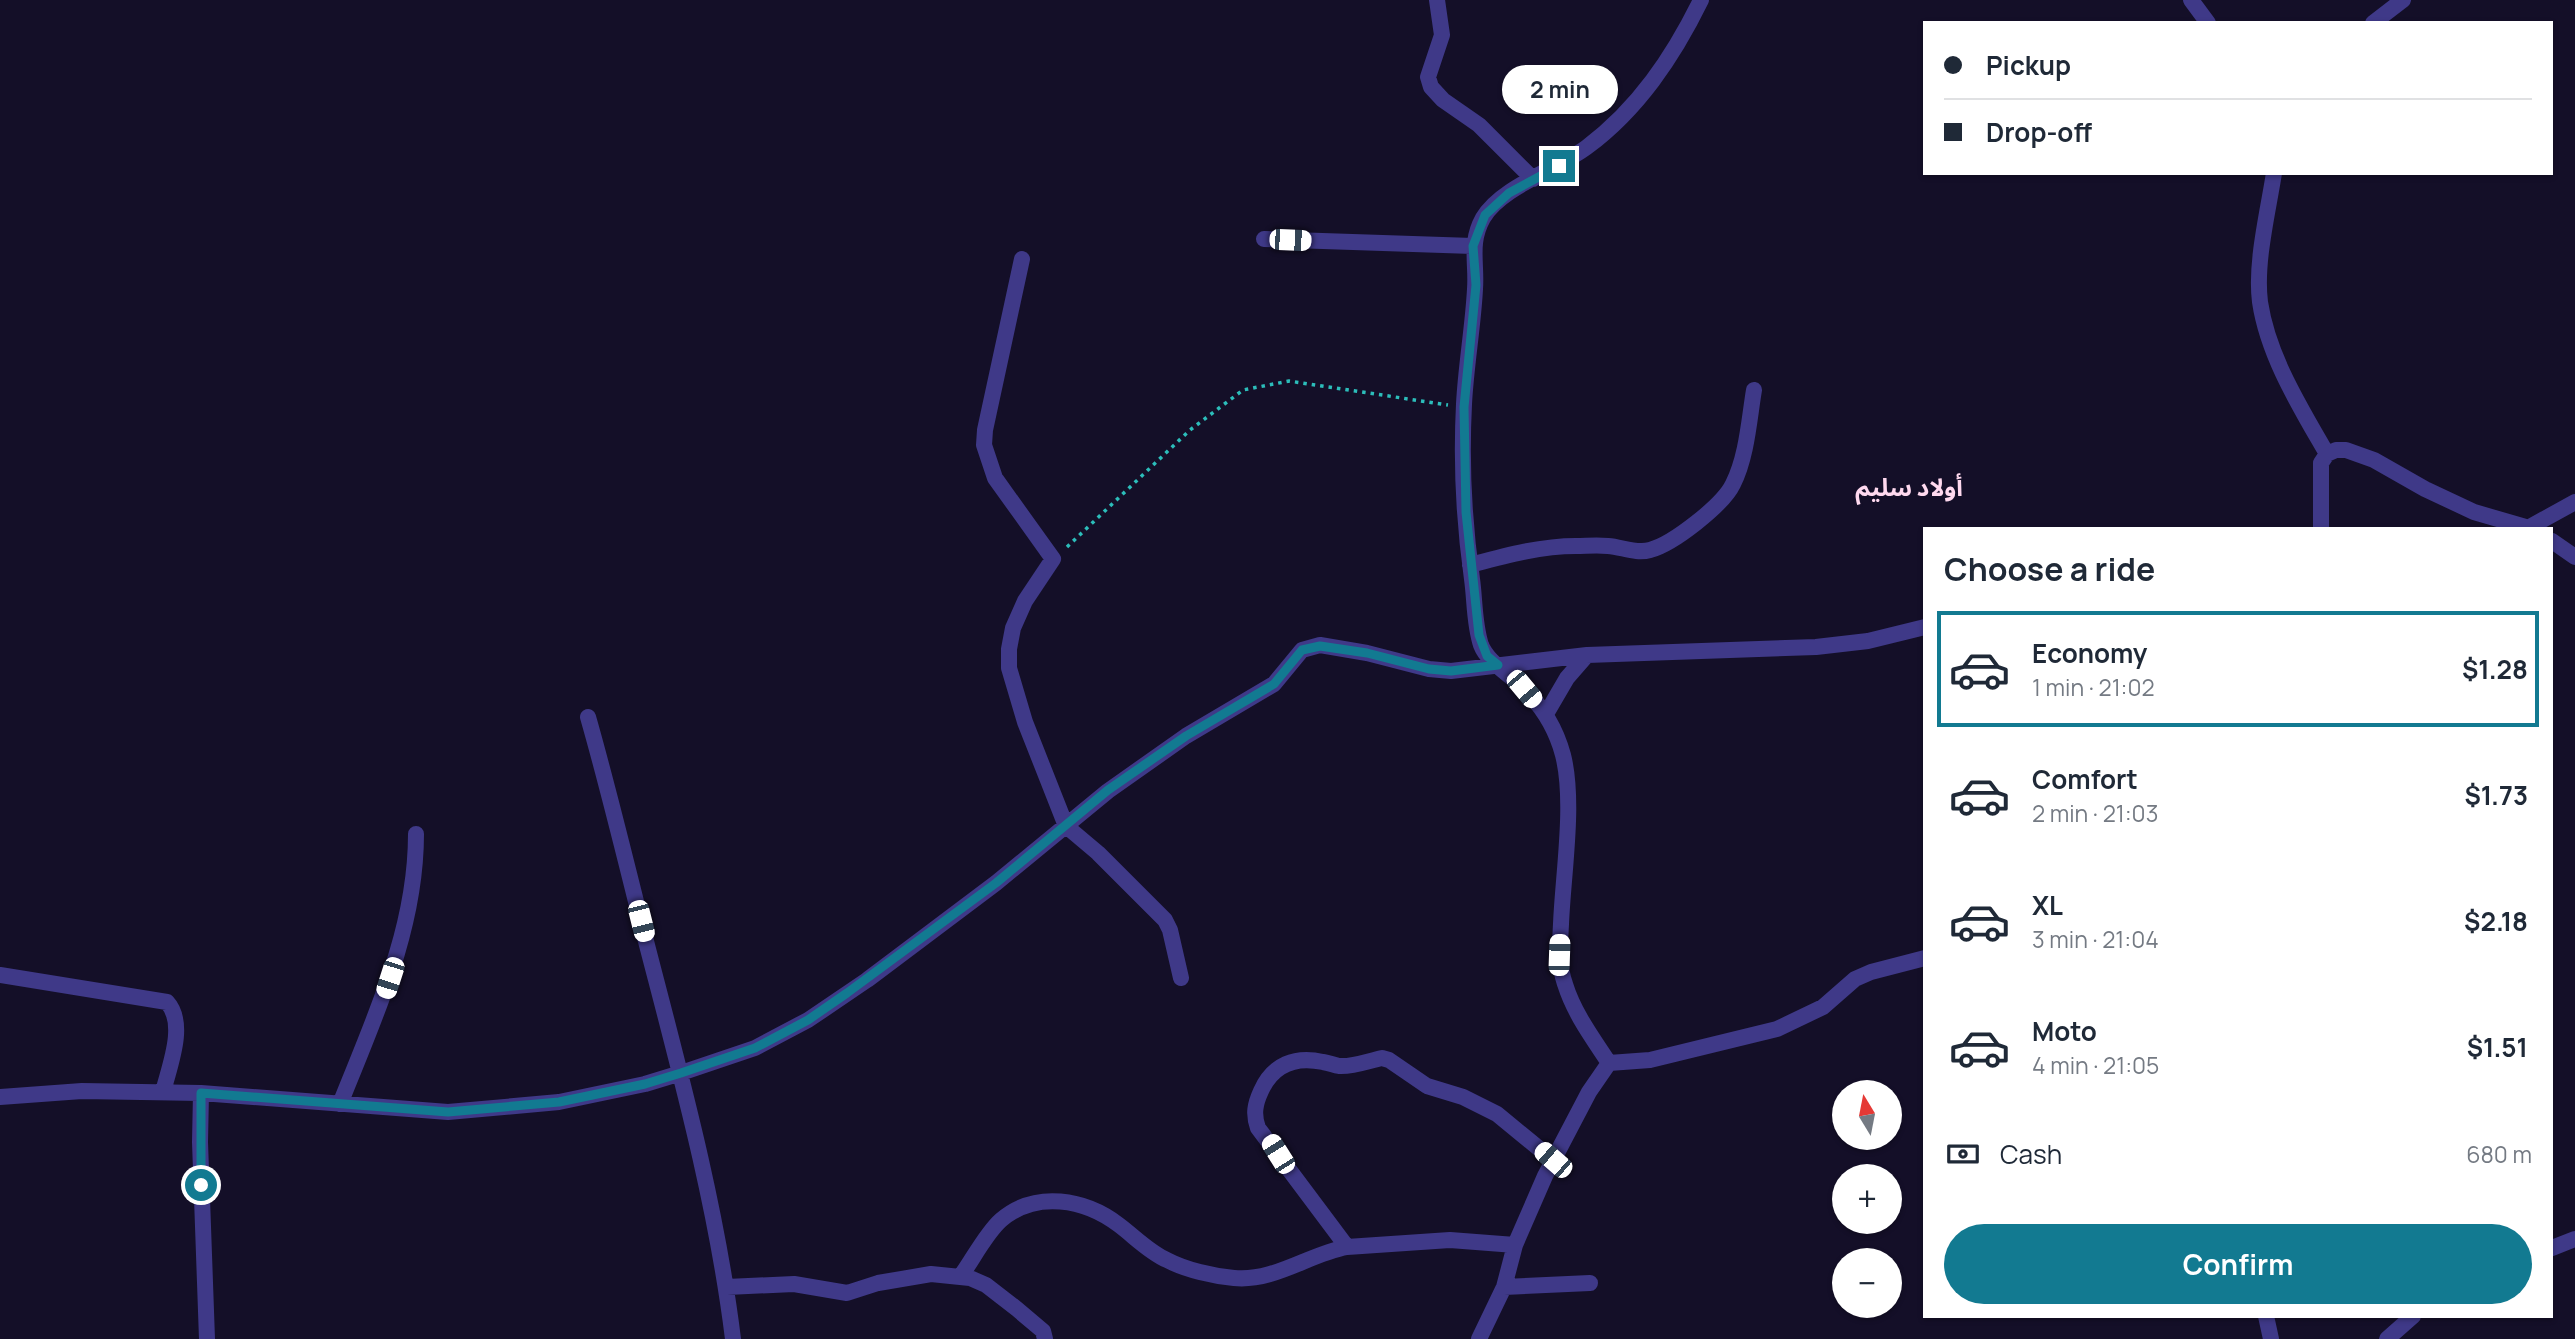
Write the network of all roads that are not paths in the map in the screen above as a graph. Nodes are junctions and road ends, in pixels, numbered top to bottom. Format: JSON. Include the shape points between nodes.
{"nodes":[{"id":1,"x":1437,"y":0,"type":"edge"},
{"id":2,"x":1701,"y":0,"type":"edge"},
{"id":3,"x":2192,"y":0,"type":"edge"},
{"id":4,"x":2403,"y":0,"type":"edge"},
{"id":5,"x":2207,"y":21,"type":"edge"},
{"id":6,"x":2376,"y":21,"type":"edge"},
{"id":7,"x":2274,"y":175,"type":"edge"},
{"id":8,"x":1533,"y":179,"type":"junction"},
{"id":9,"x":1264,"y":239,"type":"dead end"},
{"id":10,"x":1473,"y":246,"type":"junction"},
{"id":11,"x":1022,"y":259,"type":"dead end"},
{"id":12,"x":1754,"y":390,"type":"dead end"},
{"id":13,"x":2327,"y":454,"type":"junction"},
{"id":14,"x":2575,"y":502,"type":"edge"},
{"id":15,"x":2321,"y":527,"type":"edge"},
{"id":16,"x":2525,"y":527,"type":"edge"},
{"id":17,"x":2530,"y":527,"type":"edge"},
{"id":18,"x":2553,"y":542,"type":"edge"},
{"id":19,"x":2575,"y":557,"type":"edge"},
{"id":20,"x":1470,"y":565,"type":"junction"},
{"id":21,"x":1923,"y":627,"type":"edge"},
{"id":22,"x":1587,"y":655,"type":"junction"},
{"id":23,"x":1498,"y":665,"type":"junction"},
{"id":24,"x":1546,"y":714,"type":"junction"},
{"id":25,"x":588,"y":717,"type":"dead end"},
{"id":26,"x":1066,"y":826,"type":"junction"},
{"id":27,"x":416,"y":834,"type":"dead end"},
{"id":28,"x":1923,"y":959,"type":"edge"},
{"id":29,"x":0,"y":975,"type":"edge"},
{"id":30,"x":1181,"y":978,"type":"dead end"},
{"id":31,"x":1609,"y":1063,"type":"junction"},
{"id":32,"x":681,"y":1073,"type":"junction"},
{"id":33,"x":163,"y":1092,"type":"junction"},
{"id":34,"x":201,"y":1093,"type":"junction"},
{"id":35,"x":0,"y":1097,"type":"edge"},
{"id":36,"x":340,"y":1104,"type":"junction"},
{"id":37,"x":1553,"y":1160,"type":"junction"},
{"id":38,"x":2575,"y":1239,"type":"edge"},
{"id":39,"x":1515,"y":1245,"type":"junction"},
{"id":40,"x":1347,"y":1247,"type":"junction"},
{"id":41,"x":2553,"y":1248,"type":"edge"},
{"id":42,"x":960,"y":1277,"type":"junction"},
{"id":43,"x":1590,"y":1283,"type":"dead end"},
{"id":44,"x":726,"y":1286,"type":"junction"},
{"id":45,"x":1504,"y":1287,"type":"junction"},
{"id":46,"x":2266,"y":1318,"type":"edge"},
{"id":47,"x":2411,"y":1318,"type":"edge"},
{"id":48,"x":207,"y":1339,"type":"edge"},
{"id":49,"x":733,"y":1339,"type":"edge"},
{"id":50,"x":1045,"y":1339,"type":"edge"},
{"id":51,"x":1479,"y":1339,"type":"edge"},
{"id":52,"x":2270,"y":1339,"type":"edge"},
{"id":53,"x":2387,"y":1339,"type":"edge"}],
"edges":[{"from":1,"to":8,"type":"street","via":[[1442,35],[1428,77],[1431,87],[1479,125]]},
{"from":2,"to":8,"type":"street","via":[[1679,43],[1639,99],[1588,147]]},
{"from":3,"to":5,"type":"street"},
{"from":4,"to":6,"type":"street"},
{"from":7,"to":13,"type":"street","via":[[2260,301],[2283,372]]},
{"from":8,"to":10,"type":"street","via":[[1485,215]]},
{"from":9,"to":10,"type":"street"},
{"from":10,"to":20,"type":"street","via":[[1476,285],[1463,462]]},
{"from":11,"to":26,"type":"street","via":[[984,445],[995,478],[1052,555],[1013,628],[1009,668]]},
{"from":12,"to":20,"type":"street","via":[[1734,484],[1722,503],[1667,543],[1636,551],[1571,546]]},
{"from":13,"to":15,"type":"street","via":[[2319,473]]},
{"from":13,"to":16,"type":"street","via":[[2346,450],[2374,460],[2474,512]]},
{"from":14,"to":17,"type":"street"},
{"from":18,"to":19,"type":"street"},
{"from":20,"to":23,"type":"street","via":[[1481,645]]},
{"from":21,"to":22,"type":"street","via":[[1816,647]]},
{"from":22,"to":23,"type":"street"},
{"from":22,"to":24,"type":"street"},
{"from":23,"to":24,"type":"street"},
{"from":23,"to":26,"type":"street","via":[[1451,671],[1320,646],[1302,650],[1274,684],[1186,736],[1108,790]]},
{"from":24,"to":31,"type":"street","via":[[1563,757],[1566,781],[1559,955],[1564,982],[1583,1026]]},
{"from":25,"to":32,"type":"street"},
{"from":26,"to":30,"type":"street","via":[[1165,920]]},
{"from":26,"to":32,"type":"street","via":[[808,1020],[755,1048]]},
{"from":27,"to":36,"type":"street","via":[[411,901],[398,953]]},
{"from":28,"to":31,"type":"street","via":[[1856,979],[1823,1007],[1777,1029],[1650,1060]]},
{"from":29,"to":33,"type":"street","via":[[167,1002],[173,1008],[176,1041]]},
{"from":31,"to":37,"type":"street"},
{"from":32,"to":36,"type":"street","via":[[605,1093],[521,1106],[448,1112]]},
{"from":32,"to":44,"type":"street"},
{"from":33,"to":34,"type":"street"},
{"from":33,"to":35,"type":"street"},
{"from":34,"to":36,"type":"street"},
{"from":34,"to":48,"type":"street"},
{"from":37,"to":39,"type":"street"},
{"from":37,"to":40,"type":"street","via":[[1497,1114],[1427,1086],[1389,1060],[1337,1066],[1288,1062],[1268,1077],[1258,1100],[1258,1128]]},
{"from":38,"to":41,"type":"street"},
{"from":39,"to":40,"type":"street","via":[[1450,1240]]},
{"from":39,"to":45,"type":"street"},
{"from":40,"to":42,"type":"street","via":[[1271,1274],[1236,1278],[1167,1261],[1102,1213],[1040,1201],[1000,1221]]},
{"from":42,"to":44,"type":"street","via":[[915,1276],[847,1293],[794,1284]]},
{"from":42,"to":50,"type":"street","via":[[986,1285],[1043,1331]]},
{"from":43,"to":45,"type":"street"},
{"from":44,"to":49,"type":"street"},
{"from":45,"to":51,"type":"street"},
{"from":46,"to":52,"type":"street"},
{"from":47,"to":53,"type":"street"}]}
